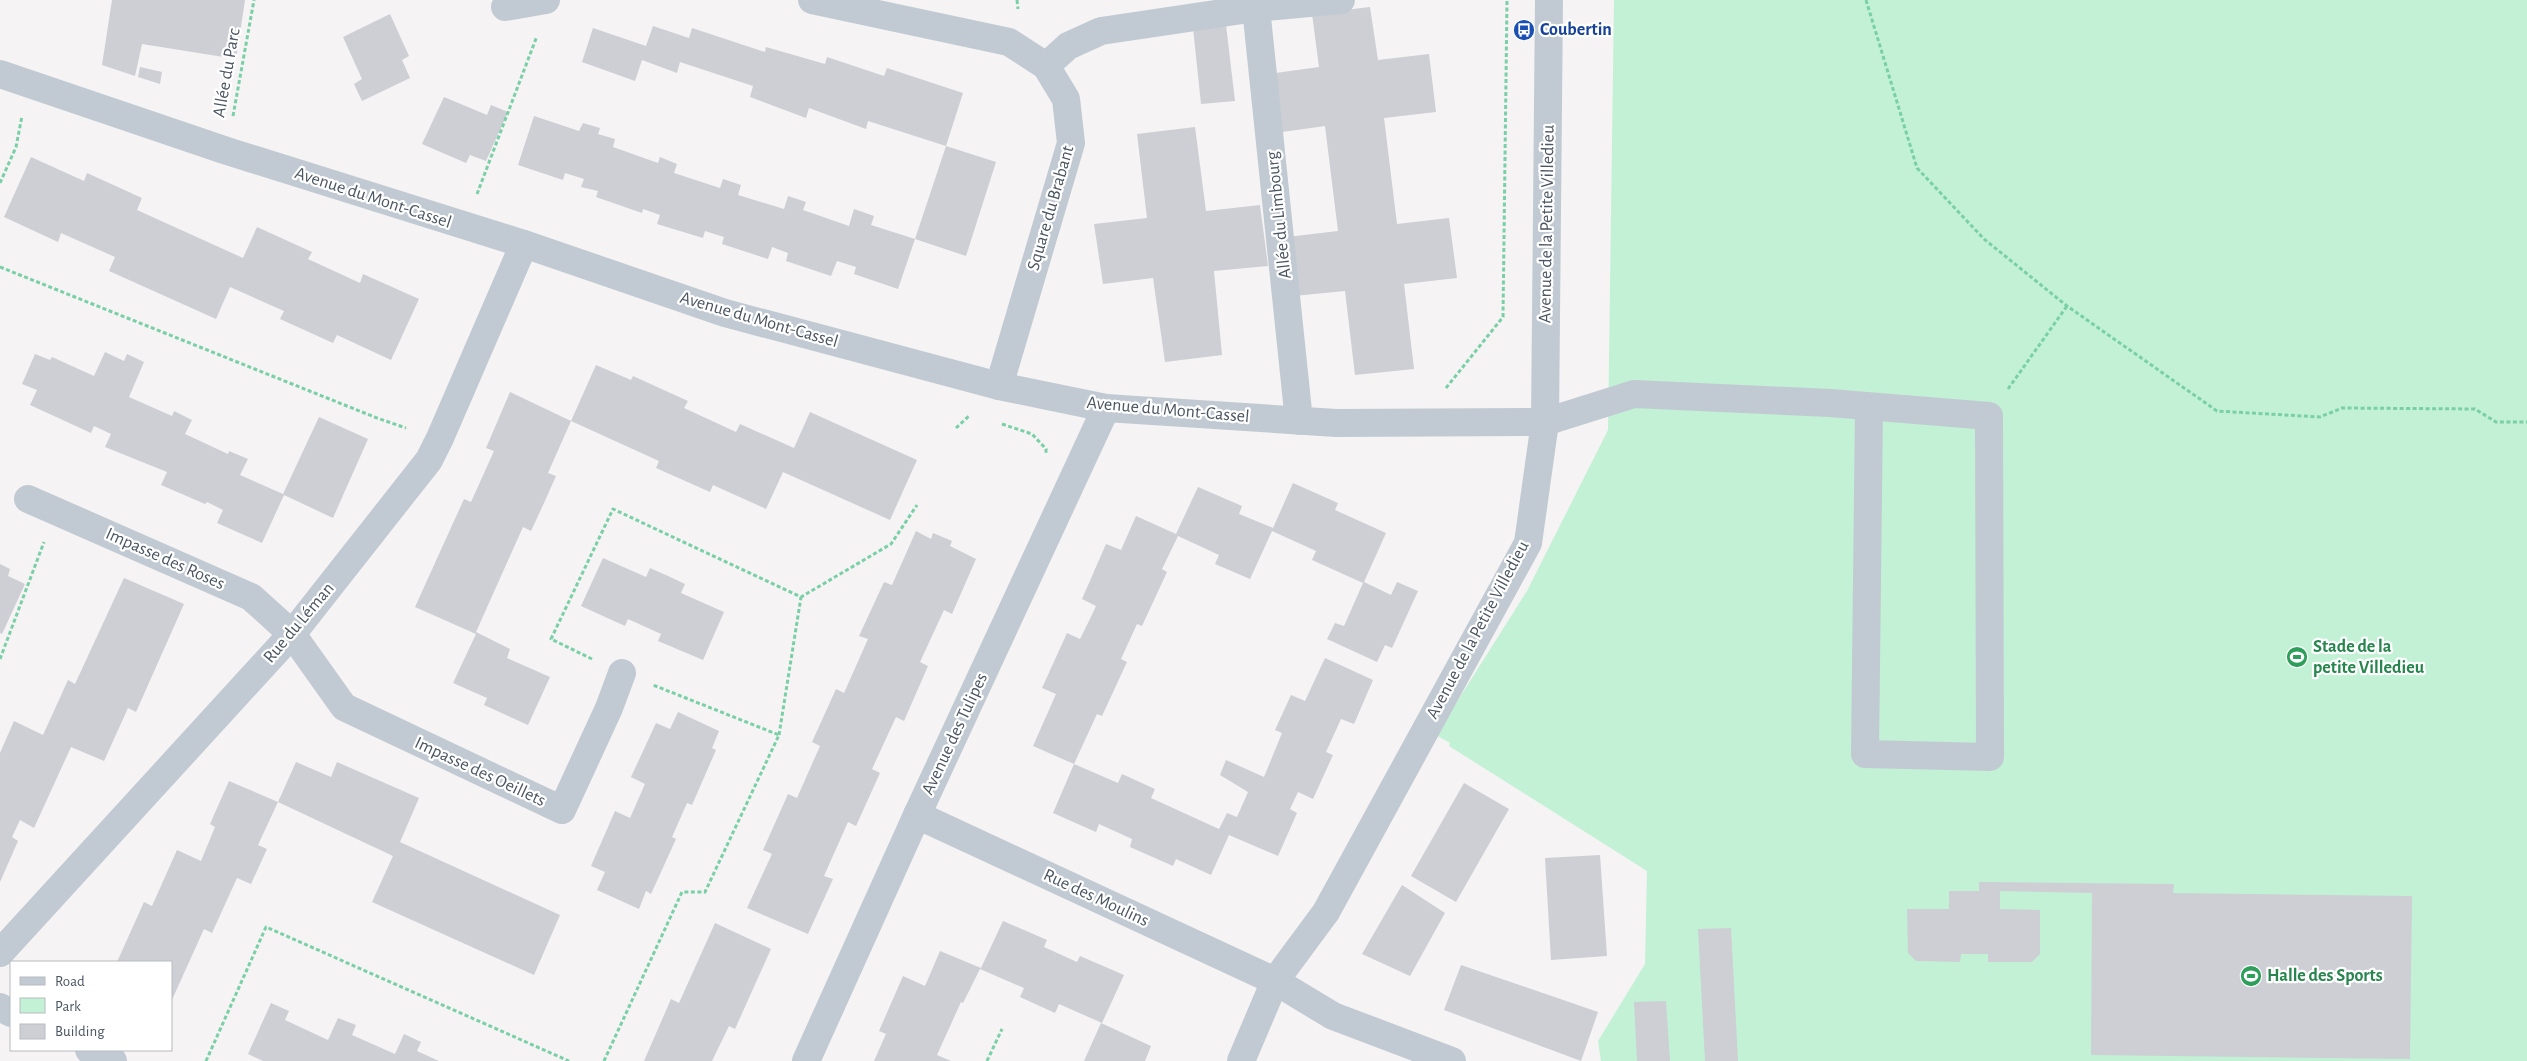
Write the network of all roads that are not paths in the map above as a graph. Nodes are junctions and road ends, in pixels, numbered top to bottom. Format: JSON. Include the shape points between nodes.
{"nodes":[{"id":1,"x":546,"y":0,"type":"edge"},
{"id":2,"x":812,"y":0,"type":"edge"},
{"id":3,"x":1341,"y":0,"type":"edge"},
{"id":4,"x":1550,"y":0,"type":"edge"},
{"id":5,"x":505,"y":7,"type":"dead end"},
{"id":6,"x":1256,"y":8,"type":"junction"},
{"id":7,"x":1046,"y":66,"type":"junction"},
{"id":8,"x":0,"y":74,"type":"edge"},
{"id":9,"x":524,"y":244,"type":"junction"},
{"id":10,"x":999,"y":386,"type":"junction"},
{"id":11,"x":1869,"y":406,"type":"junction"},
{"id":12,"x":1106,"y":408,"type":"junction"},
{"id":13,"x":1300,"y":422,"type":"junction"},
{"id":14,"x":1545,"y":422,"type":"junction"},
{"id":15,"x":28,"y":499,"type":"dead end"},
{"id":16,"x":292,"y":634,"type":"junction"},
{"id":17,"x":622,"y":673,"type":"road end"},
{"id":18,"x":917,"y":815,"type":"junction"},
{"id":19,"x":0,"y":953,"type":"edge"},
{"id":20,"x":1275,"y":981,"type":"junction"},
{"id":21,"x":91,"y":1051,"type":"edge"},
{"id":22,"x":113,"y":1061,"type":"edge"},
{"id":23,"x":806,"y":1061,"type":"edge"},
{"id":24,"x":1241,"y":1061,"type":"edge"},
{"id":25,"x":1452,"y":1061,"type":"edge"}],
"edges":[{"from":1,"to":5,"type":"street"},
{"from":2,"to":7,"type":"street","name":"Square du Brabant","via":[[1009,42]]},
{"from":3,"to":6,"type":"street"},
{"from":4,"to":14,"type":"street","name":"Avenue de la Petite Villedieu"},
{"from":6,"to":7,"type":"street","via":[[1101,31],[1068,46]]},
{"from":6,"to":13,"type":"street","name":"Allée du Limbourg"},
{"from":7,"to":10,"type":"street","name":"Square du Brabant","via":[[1066,99],[1072,143]]},
{"from":8,"to":9,"type":"street","name":"Avenue du Mont-Cassel","via":[[227,151]]},
{"from":9,"to":10,"type":"street","name":"Avenue du Mont-Cassel","via":[[725,313]]},
{"from":9,"to":16,"type":"street","name":"Rue du Léman","via":[[429,460]]},
{"from":10,"to":12,"type":"street","name":"Avenue du Mont-Cassel"},
{"from":11,"to":11,"type":"street","name":"Avenue du Mont-Cassel","via":[[1989,416],[1990,757],[1865,754]]},
{"from":11,"to":14,"type":"street","name":"Avenue du Mont-Cassel","via":[[1634,394]]},
{"from":12,"to":13,"type":"street","name":"Avenue du Mont-Cassel"},
{"from":12,"to":18,"type":"street","name":"Avenue des Tulipes"},
{"from":13,"to":14,"type":"street","name":"Avenue du Mont-Cassel"},
{"from":14,"to":20,"type":"street","name":"Avenue de la Petite Villedieu","via":[[1528,543],[1326,912]]},
{"from":15,"to":16,"type":"street","name":"Impasse des Roses","via":[[250,596]]},
{"from":16,"to":17,"type":"street","name":"Impasse des Oeillets","via":[[344,707],[562,810]]},
{"from":16,"to":19,"type":"street","name":"Rue du Léman"},
{"from":18,"to":20,"type":"street","name":"Rue des Moulins"},
{"from":18,"to":23,"type":"street","name":"Avenue des Tulipes"},
{"from":20,"to":24,"type":"street","name":"Avenue de la Petite Villedieu"},
{"from":20,"to":25,"type":"street","name":"Rue des Moulins","via":[[1334,1016]]},
{"from":21,"to":22,"type":"street"}]}
